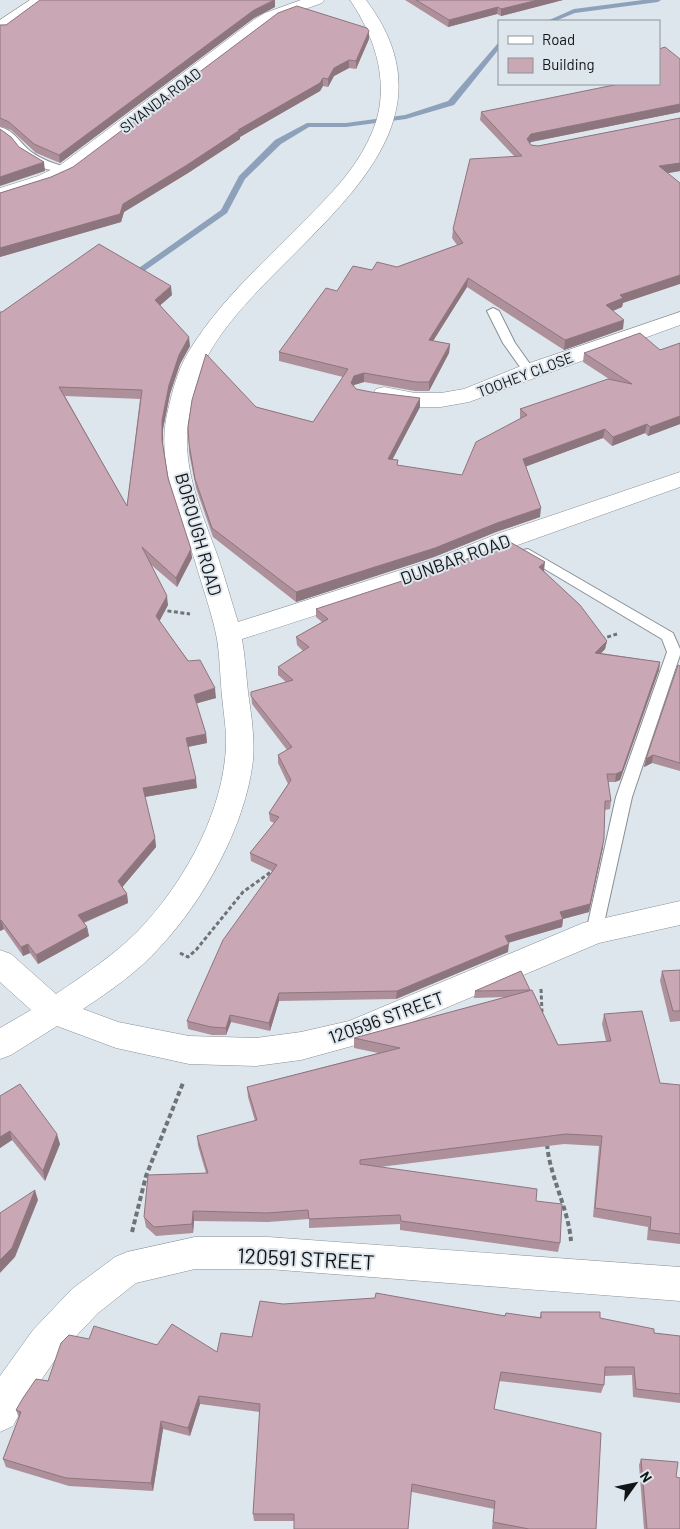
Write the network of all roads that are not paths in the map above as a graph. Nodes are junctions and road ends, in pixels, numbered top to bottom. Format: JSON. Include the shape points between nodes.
{"nodes":[{"id":1,"x":41,"y":0,"type":"edge"},
{"id":2,"x":315,"y":0,"type":"edge"},
{"id":3,"x":362,"y":1,"type":"edge"},
{"id":4,"x":0,"y":27,"type":"edge"},
{"id":5,"x":0,"y":130,"type":"edge"},
{"id":6,"x":66,"y":170,"type":"junction"},
{"id":7,"x":0,"y":194,"type":"edge"},
{"id":8,"x":493,"y":311,"type":"dead end"},
{"id":9,"x":680,"y":318,"type":"edge"},
{"id":10,"x":529,"y":371,"type":"junction"},
{"id":11,"x":364,"y":391,"type":"edge"},
{"id":12,"x":680,"y":479,"type":"edge"},
{"id":13,"x":506,"y":540,"type":"junction"},
{"id":14,"x":226,"y":625,"type":"junction"},
{"id":15,"x":680,"y":913,"type":"edge"},
{"id":16,"x":594,"y":932,"type":"junction"},
{"id":17,"x":0,"y":963,"type":"edge"},
{"id":18,"x":53,"y":1011,"type":"junction"},
{"id":19,"x":0,"y":1045,"type":"edge"},
{"id":20,"x":680,"y":1284,"type":"edge"},
{"id":21,"x":0,"y":1413,"type":"edge"}],
"edges":[{"from":1,"to":4,"type":"street"},
{"from":2,"to":6,"type":"street","name":"SIYANDA ROAD","via":[[261,22]]},
{"from":3,"to":14,"type":"street","name":"BOROUGH ROAD","via":[[389,66],[385,125],[364,166],[340,196],[220,321],[188,372],[176,428],[177,457],[187,504]]},
{"from":5,"to":6,"type":"lane","via":[[36,159],[50,167]]},
{"from":6,"to":7,"type":"street","name":"SIYANDA ROAD"},
{"from":8,"to":10,"type":"lane","via":[[509,343]]},
{"from":9,"to":10,"type":"street","name":"TOOHEY CLOSE"},
{"from":10,"to":11,"type":"street","name":"TOOHEY CLOSE","via":[[469,395],[441,400],[415,400]]},
{"from":12,"to":13,"type":"street","name":"DUNBAR ROAD"},
{"from":13,"to":14,"type":"street","name":"DUNBAR ROAD","via":[[444,565]]},
{"from":13,"to":16,"type":"lane","via":[[668,636],[674,652],[624,796]]},
{"from":14,"to":18,"type":"street","name":"BOROUGH ROAD","via":[[239,727],[239,759],[233,788],[208,854],[181,898],[149,938],[98,983]]},
{"from":15,"to":16,"type":"street","name":"120596 STREET"},
{"from":16,"to":18,"type":"street","name":"120596 STREET","via":[[352,1034],[301,1046],[256,1052],[188,1050],[116,1035]]},
{"from":17,"to":18,"type":"street"},
{"from":18,"to":19,"type":"street","name":"BOROUGH ROAD"},
{"from":20,"to":21,"type":"street","name":"120591 STREET","via":[[268,1253],[195,1253],[127,1268],[85,1301],[46,1342]]}]}
